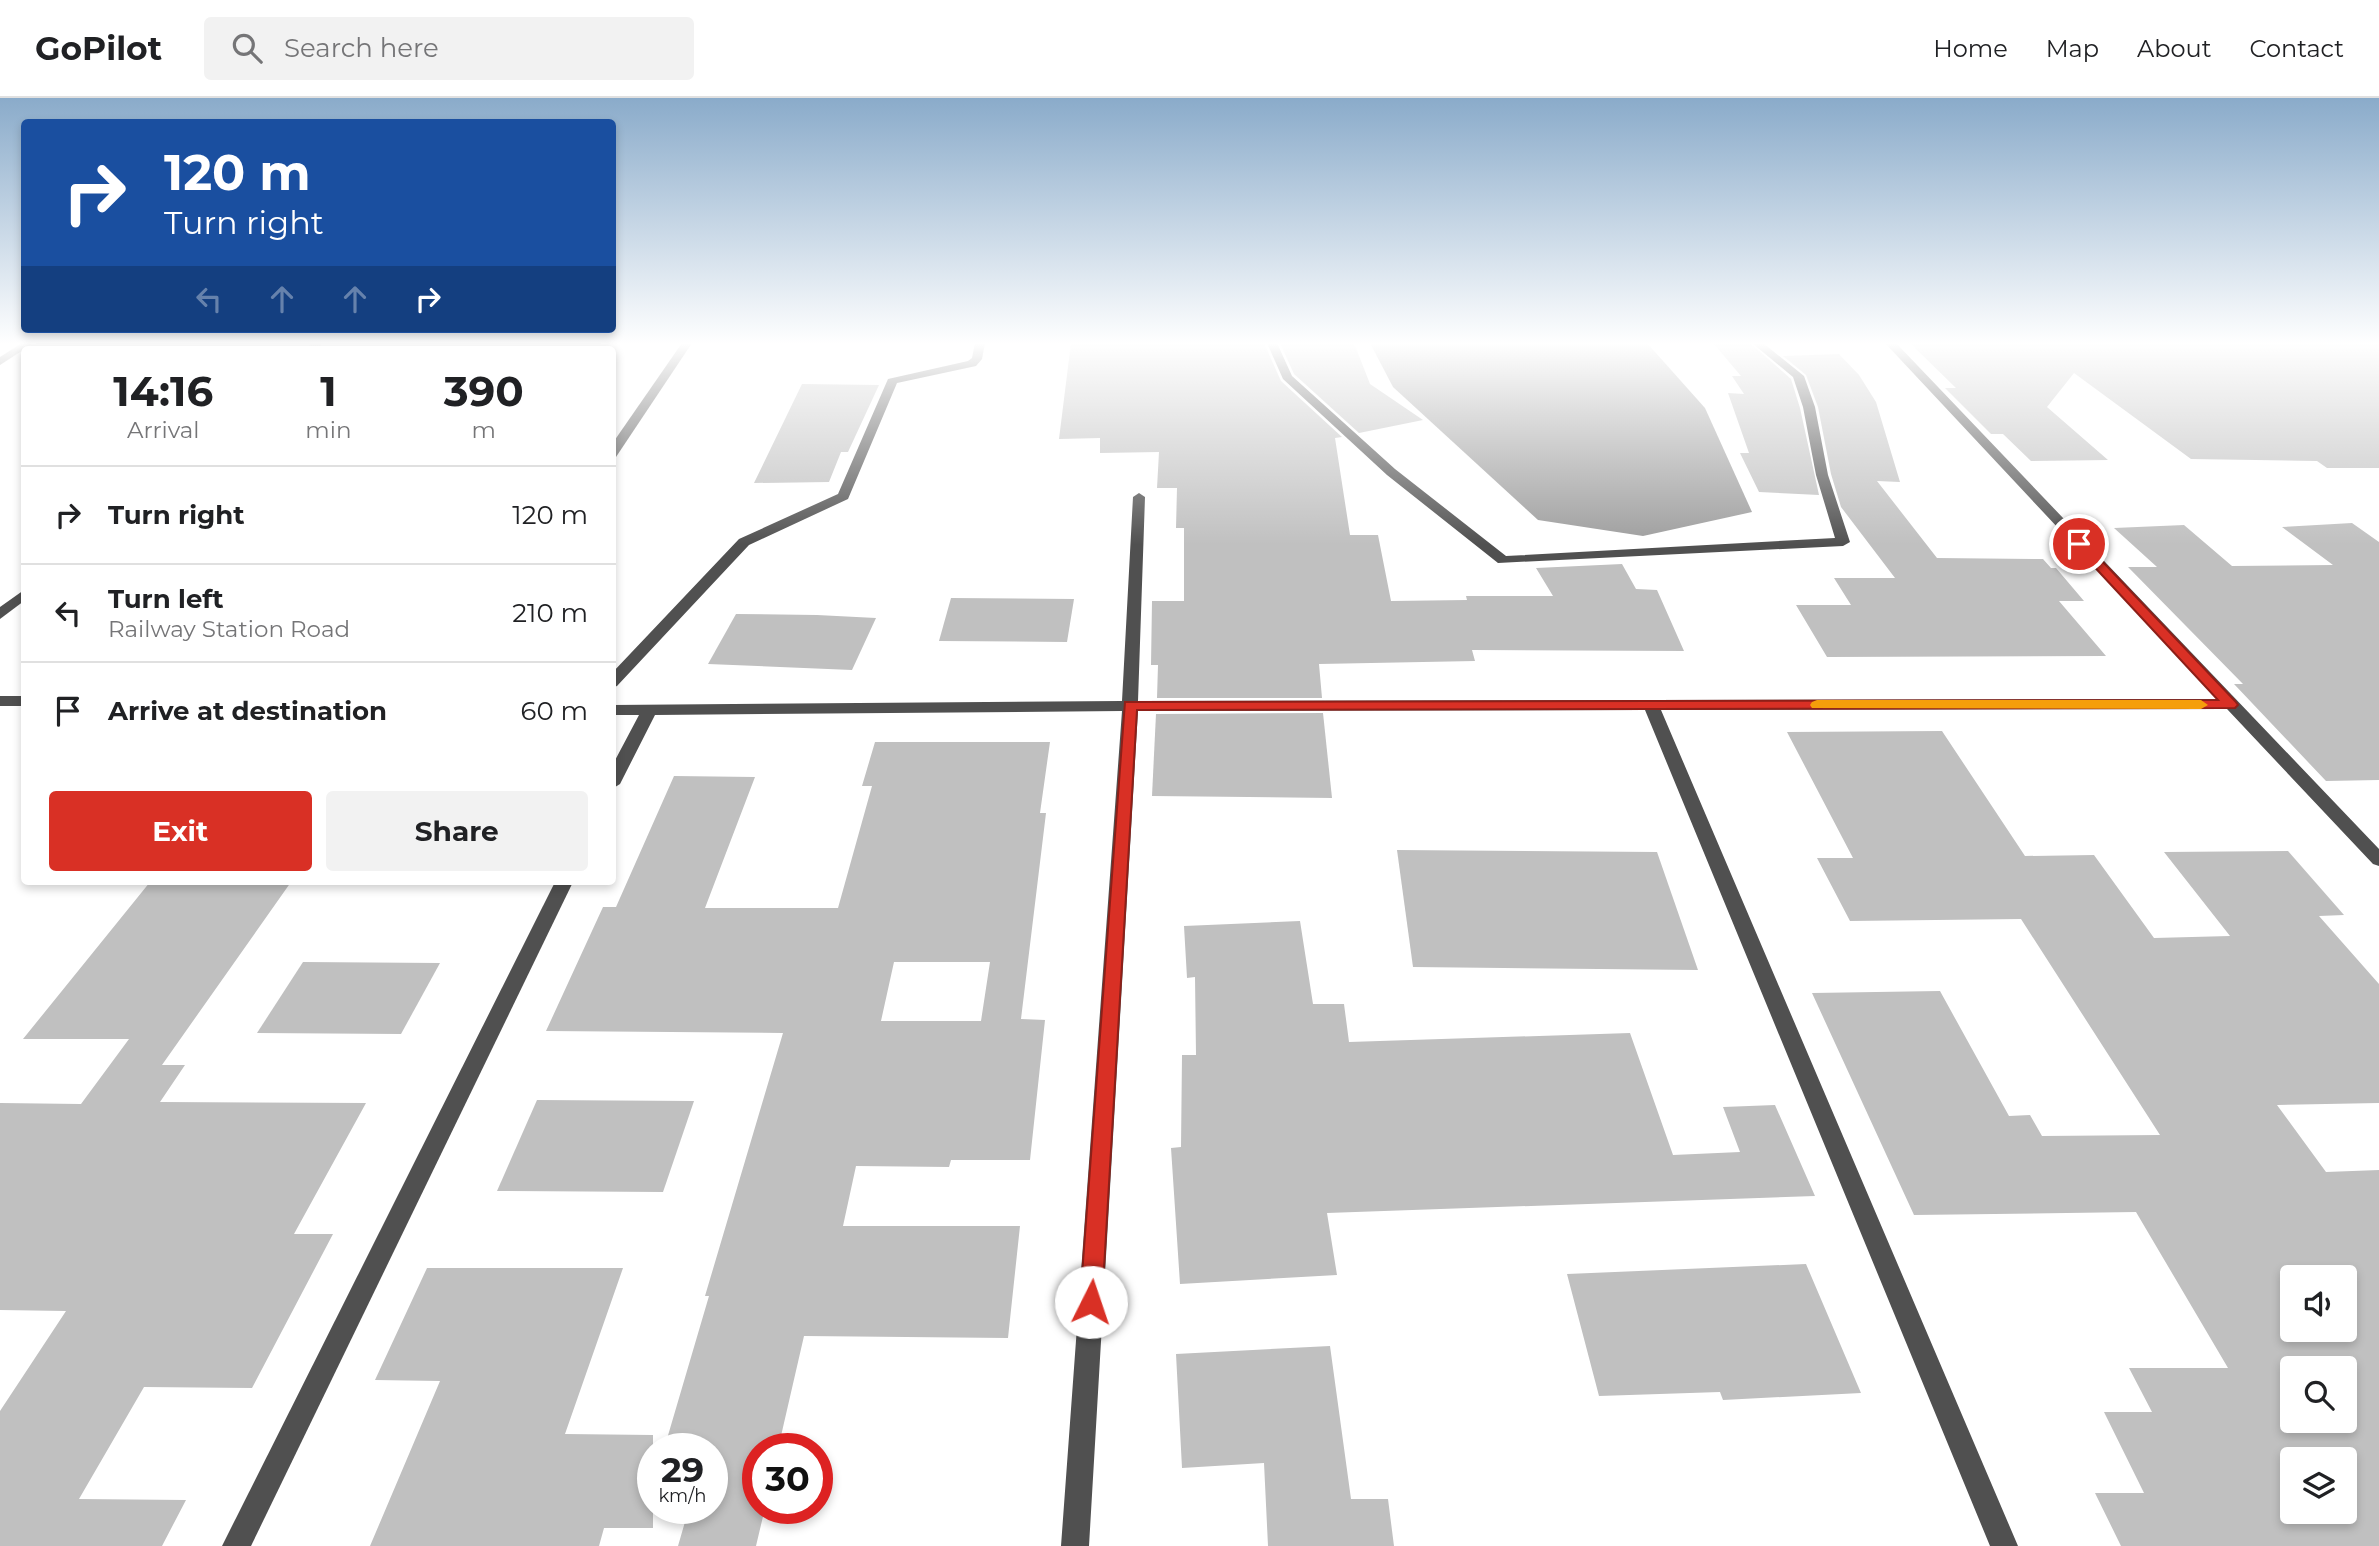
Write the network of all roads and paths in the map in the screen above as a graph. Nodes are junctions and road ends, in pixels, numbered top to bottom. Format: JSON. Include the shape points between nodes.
{"nodes":[{"id":1,"x":641,"y":411,"type":"edge"},
{"id":2,"x":879,"y":411,"type":"edge"},
{"id":3,"x":1324,"y":411,"type":"edge"},
{"id":4,"x":1810,"y":411,"type":"edge"},
{"id":5,"x":1953,"y":411,"type":"edge"},
{"id":6,"x":616,"y":447,"type":"edge"},
{"id":7,"x":1139,"y":497,"type":"dead end"},
{"id":8,"x":21,"y":597,"type":"edge"},
{"id":9,"x":0,"y":615,"type":"edge"},
{"id":10,"x":616,"y":679,"type":"edge"},
{"id":11,"x":0,"y":701,"type":"edge"},
{"id":12,"x":21,"y":701,"type":"edge"},
{"id":13,"x":1651,"y":705,"type":"junction"},
{"id":14,"x":2230,"y":705,"type":"junction"},
{"id":15,"x":1130,"y":706,"type":"junction"},
{"id":16,"x":616,"y":710,"type":"edge"},
{"id":17,"x":649,"y":710,"type":"junction"},
{"id":18,"x":616,"y":776,"type":"edge"},
{"id":19,"x":2379,"y":860,"type":"edge"},
{"id":20,"x":563,"y":885,"type":"edge"},
{"id":21,"x":236,"y":1546,"type":"edge"},
{"id":22,"x":1075,"y":1546,"type":"edge"},
{"id":23,"x":2004,"y":1546,"type":"edge"}],
"edges":[{"from":1,"to":6,"type":"street"},
{"from":2,"to":10,"type":"street","via":[[843,496],[744,542]]},
{"from":3,"to":4,"type":"street","via":[[1391,472],[1503,560],[1843,542],[1822,475]]},
{"from":5,"to":14,"type":"street"},
{"from":7,"to":15,"type":"street"},
{"from":8,"to":9,"type":"street"},
{"from":11,"to":12,"type":"street"},
{"from":13,"to":14,"type":"street"},
{"from":13,"to":15,"type":"street"},
{"from":13,"to":23,"type":"street"},
{"from":14,"to":19,"type":"street"},
{"from":15,"to":17,"type":"street"},
{"from":15,"to":22,"type":"street"},
{"from":16,"to":17,"type":"street"},
{"from":17,"to":18,"type":"street"},
{"from":20,"to":21,"type":"street"}]}
